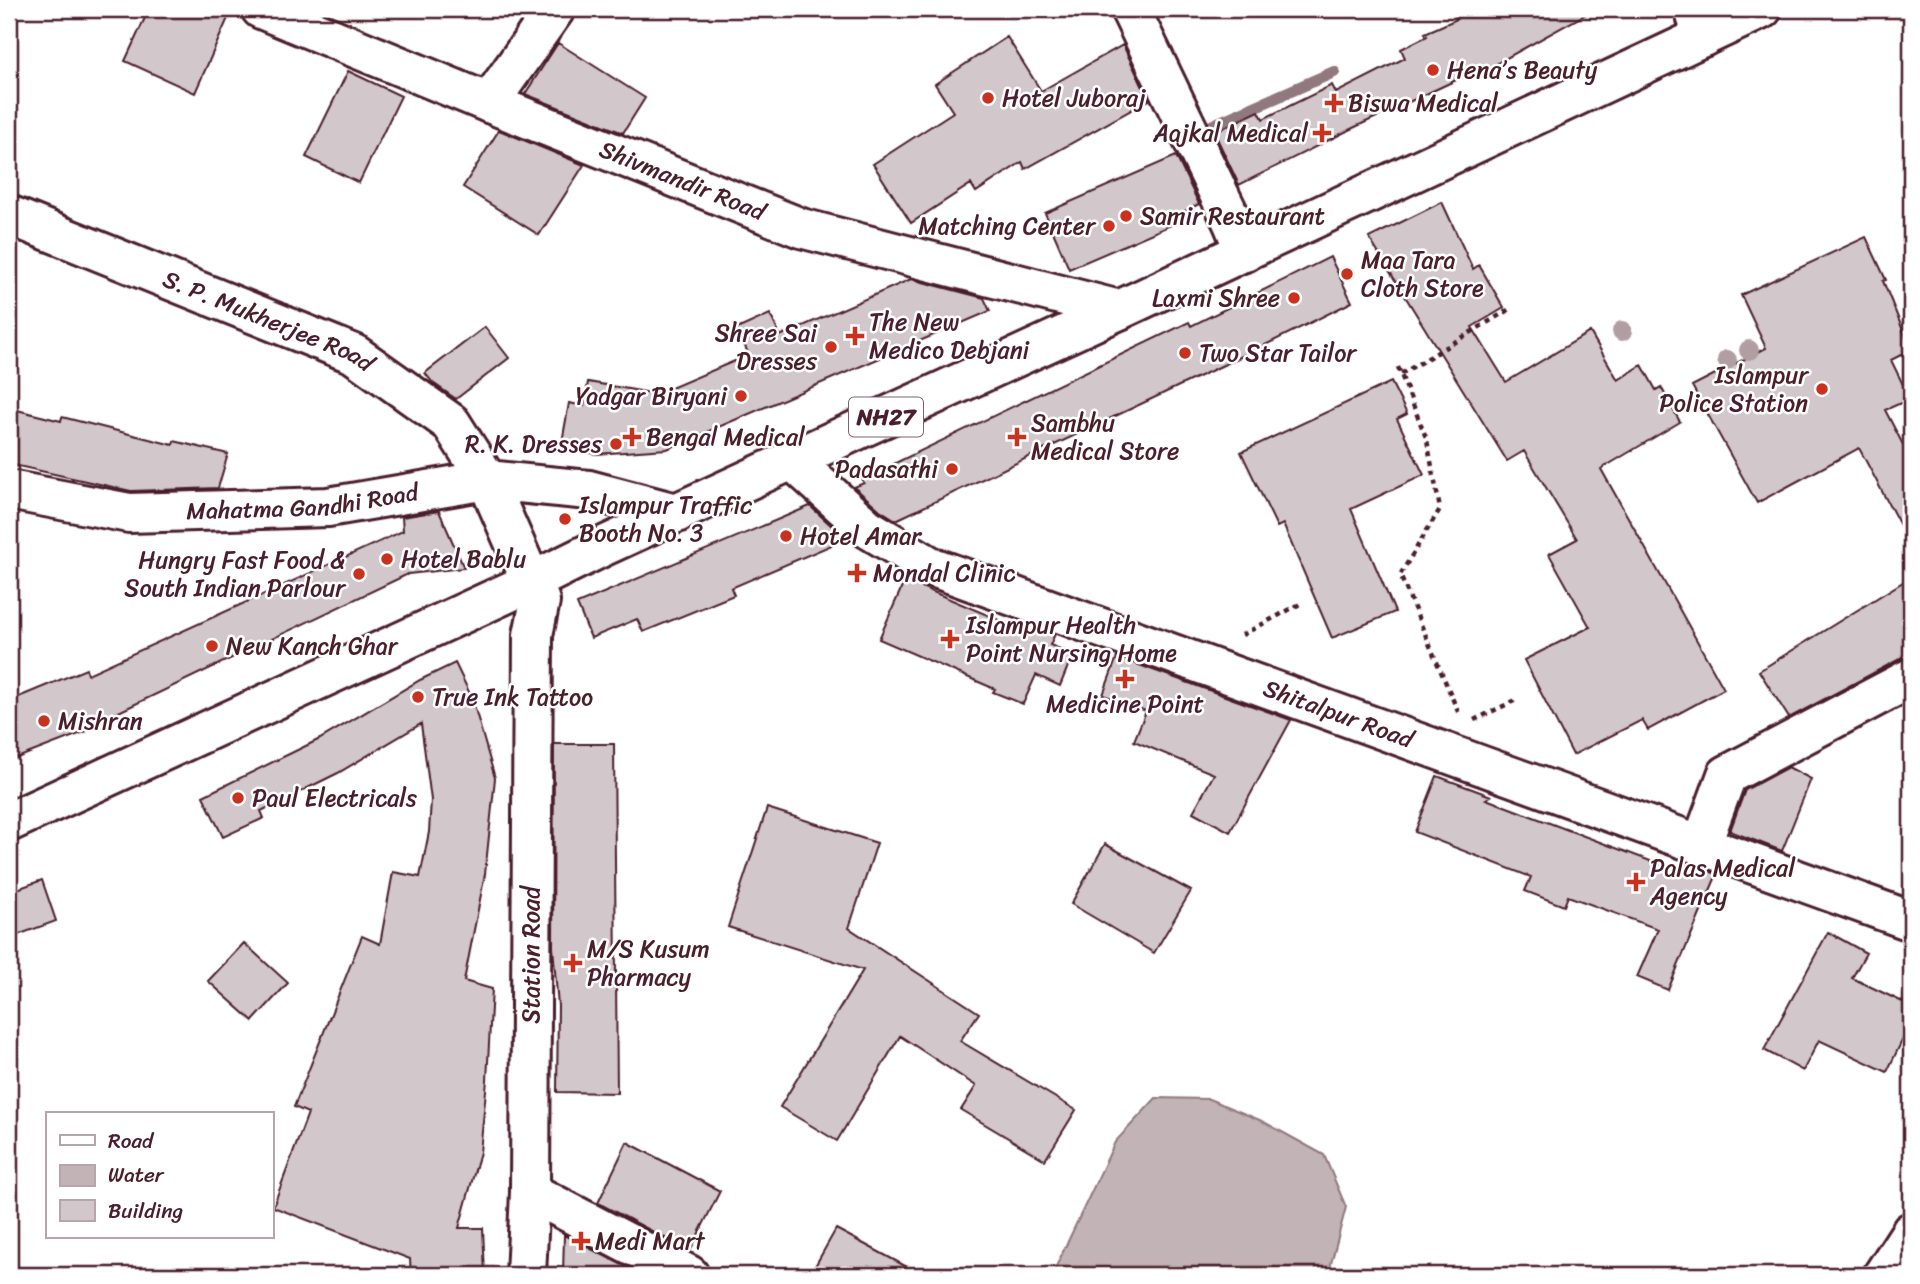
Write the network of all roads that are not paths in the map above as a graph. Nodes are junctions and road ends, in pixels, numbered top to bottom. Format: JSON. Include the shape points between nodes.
{"nodes":[{"id":1,"x":261,"y":9,"type":"edge"},
{"id":2,"x":555,"y":9,"type":"edge"},
{"id":3,"x":1130,"y":9,"type":"edge"},
{"id":4,"x":1762,"y":9,"type":"edge"},
{"id":5,"x":1699,"y":23,"type":"edge"},
{"id":6,"x":489,"y":103,"type":"junction"},
{"id":7,"x":9,"y":215,"type":"edge"},
{"id":8,"x":1245,"y":252,"type":"junction"},
{"id":9,"x":1119,"y":310,"type":"junction"},
{"id":10,"x":792,"y":460,"type":"junction"},
{"id":11,"x":487,"y":480,"type":"junction"},
{"id":12,"x":9,"y":490,"type":"edge"},
{"id":13,"x":676,"y":513,"type":"junction"},
{"id":14,"x":531,"y":582,"type":"junction"},
{"id":15,"x":1911,"y":678,"type":"edge"},
{"id":16,"x":9,"y":822,"type":"edge"},
{"id":17,"x":1701,"y":846,"type":"junction"},
{"id":18,"x":1911,"y":921,"type":"edge"},
{"id":19,"x":530,"y":1192,"type":"junction"},
{"id":20,"x":1911,"y":1232,"type":"edge"},
{"id":21,"x":526,"y":1275,"type":"edge"},
{"id":22,"x":689,"y":1275,"type":"edge"},
{"id":23,"x":1883,"y":1275,"type":"edge"}],
"edges":[{"from":1,"to":6,"type":"street","name":"Shivmandir Road"},
{"from":2,"to":6,"type":"street"},
{"from":3,"to":8,"type":"street"},
{"from":4,"to":5,"type":"street","number":"NH27"},
{"from":5,"to":8,"type":"street","number":"NH27"},
{"from":6,"to":9,"type":"street","name":"Shivmandir Road","via":[[801,228]]},
{"from":7,"to":11,"type":"street","name":"S. P. Mukherjee Road","via":[[354,354],[451,423]]},
{"from":8,"to":9,"type":"street","number":"NH27"},
{"from":9,"to":10,"type":"street","number":"NH27"},
{"from":10,"to":13,"type":"street","number":"NH27"},
{"from":10,"to":17,"type":"street","name":"Shitalpur Road","via":[[867,528],[930,566]]},
{"from":11,"to":12,"type":"street","name":"Mahatma Gandhi Road","via":[[328,507],[129,513]]},
{"from":11,"to":13,"type":"street","name":"Mahatma Gandhi Road","via":[[589,490]]},
{"from":11,"to":14,"type":"street"},
{"from":13,"to":14,"type":"street","number":"NH27"},
{"from":14,"to":16,"type":"street","number":"NH27"},
{"from":14,"to":19,"type":"street","name":"Station Road","via":[[540,601],[533,635]]},
{"from":15,"to":17,"type":"street","via":[[1727,775]]},
{"from":17,"to":18,"type":"street","name":"Shitalpur Road"},
{"from":19,"to":21,"type":"street","name":"Station Road"},
{"from":19,"to":22,"type":"street"},
{"from":20,"to":23,"type":"street"}]}
